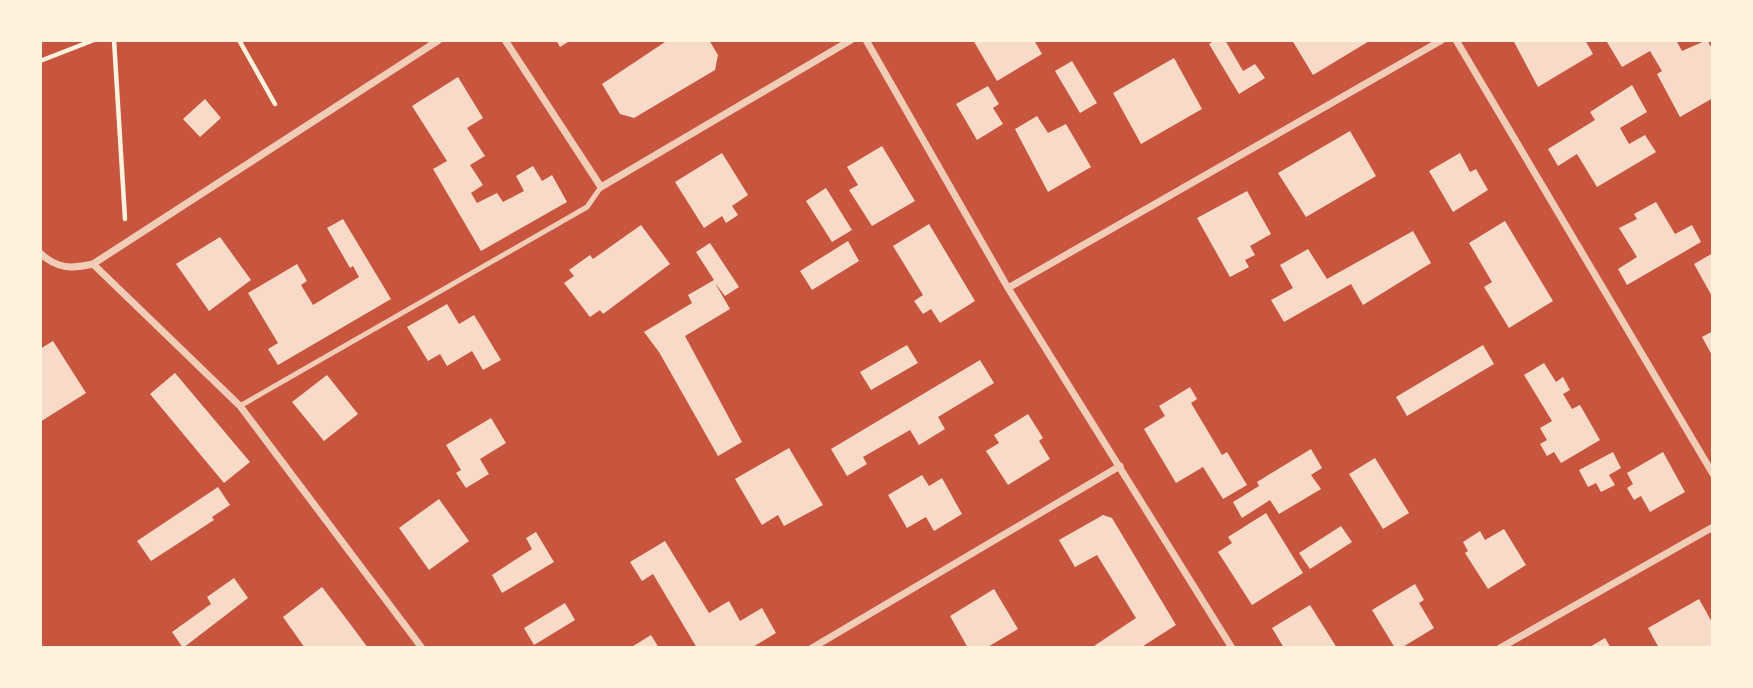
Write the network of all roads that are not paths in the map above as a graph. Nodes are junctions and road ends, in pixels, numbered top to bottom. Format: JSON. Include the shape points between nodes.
{"nodes":[{"id":1,"x":439,"y":40,"type":"edge"},
{"id":2,"x":505,"y":40,"type":"edge"},
{"id":3,"x":851,"y":40,"type":"edge"},
{"id":4,"x":866,"y":40,"type":"edge"},
{"id":5,"x":1443,"y":40,"type":"edge"},
{"id":6,"x":1456,"y":40,"type":"edge"},
{"id":7,"x":601,"y":187,"type":"junction"},
{"id":8,"x":40,"y":253,"type":"edge"},
{"id":9,"x":93,"y":264,"type":"junction"},
{"id":10,"x":1008,"y":288,"type":"junction"},
{"id":11,"x":240,"y":406,"type":"junction"},
{"id":12,"x":1120,"y":466,"type":"junction"},
{"id":13,"x":1713,"y":474,"type":"edge"},
{"id":14,"x":1713,"y":527,"type":"edge"},
{"id":15,"x":422,"y":648,"type":"edge"},
{"id":16,"x":812,"y":648,"type":"edge"},
{"id":17,"x":1233,"y":648,"type":"edge"},
{"id":18,"x":1500,"y":648,"type":"edge"}],
"edges":[{"from":1,"to":9,"type":"street"},
{"from":2,"to":7,"type":"street"},
{"from":3,"to":7,"type":"street"},
{"from":4,"to":10,"type":"street"},
{"from":5,"to":10,"type":"street"},
{"from":6,"to":13,"type":"street"},
{"from":7,"to":11,"type":"lane","via":[[587,207]]},
{"from":8,"to":9,"type":"street","via":[[54,265],[74,269]]},
{"from":9,"to":11,"type":"street"},
{"from":10,"to":12,"type":"street"},
{"from":11,"to":15,"type":"street"},
{"from":12,"to":16,"type":"street"},
{"from":12,"to":17,"type":"street"},
{"from":14,"to":18,"type":"street"}]}
